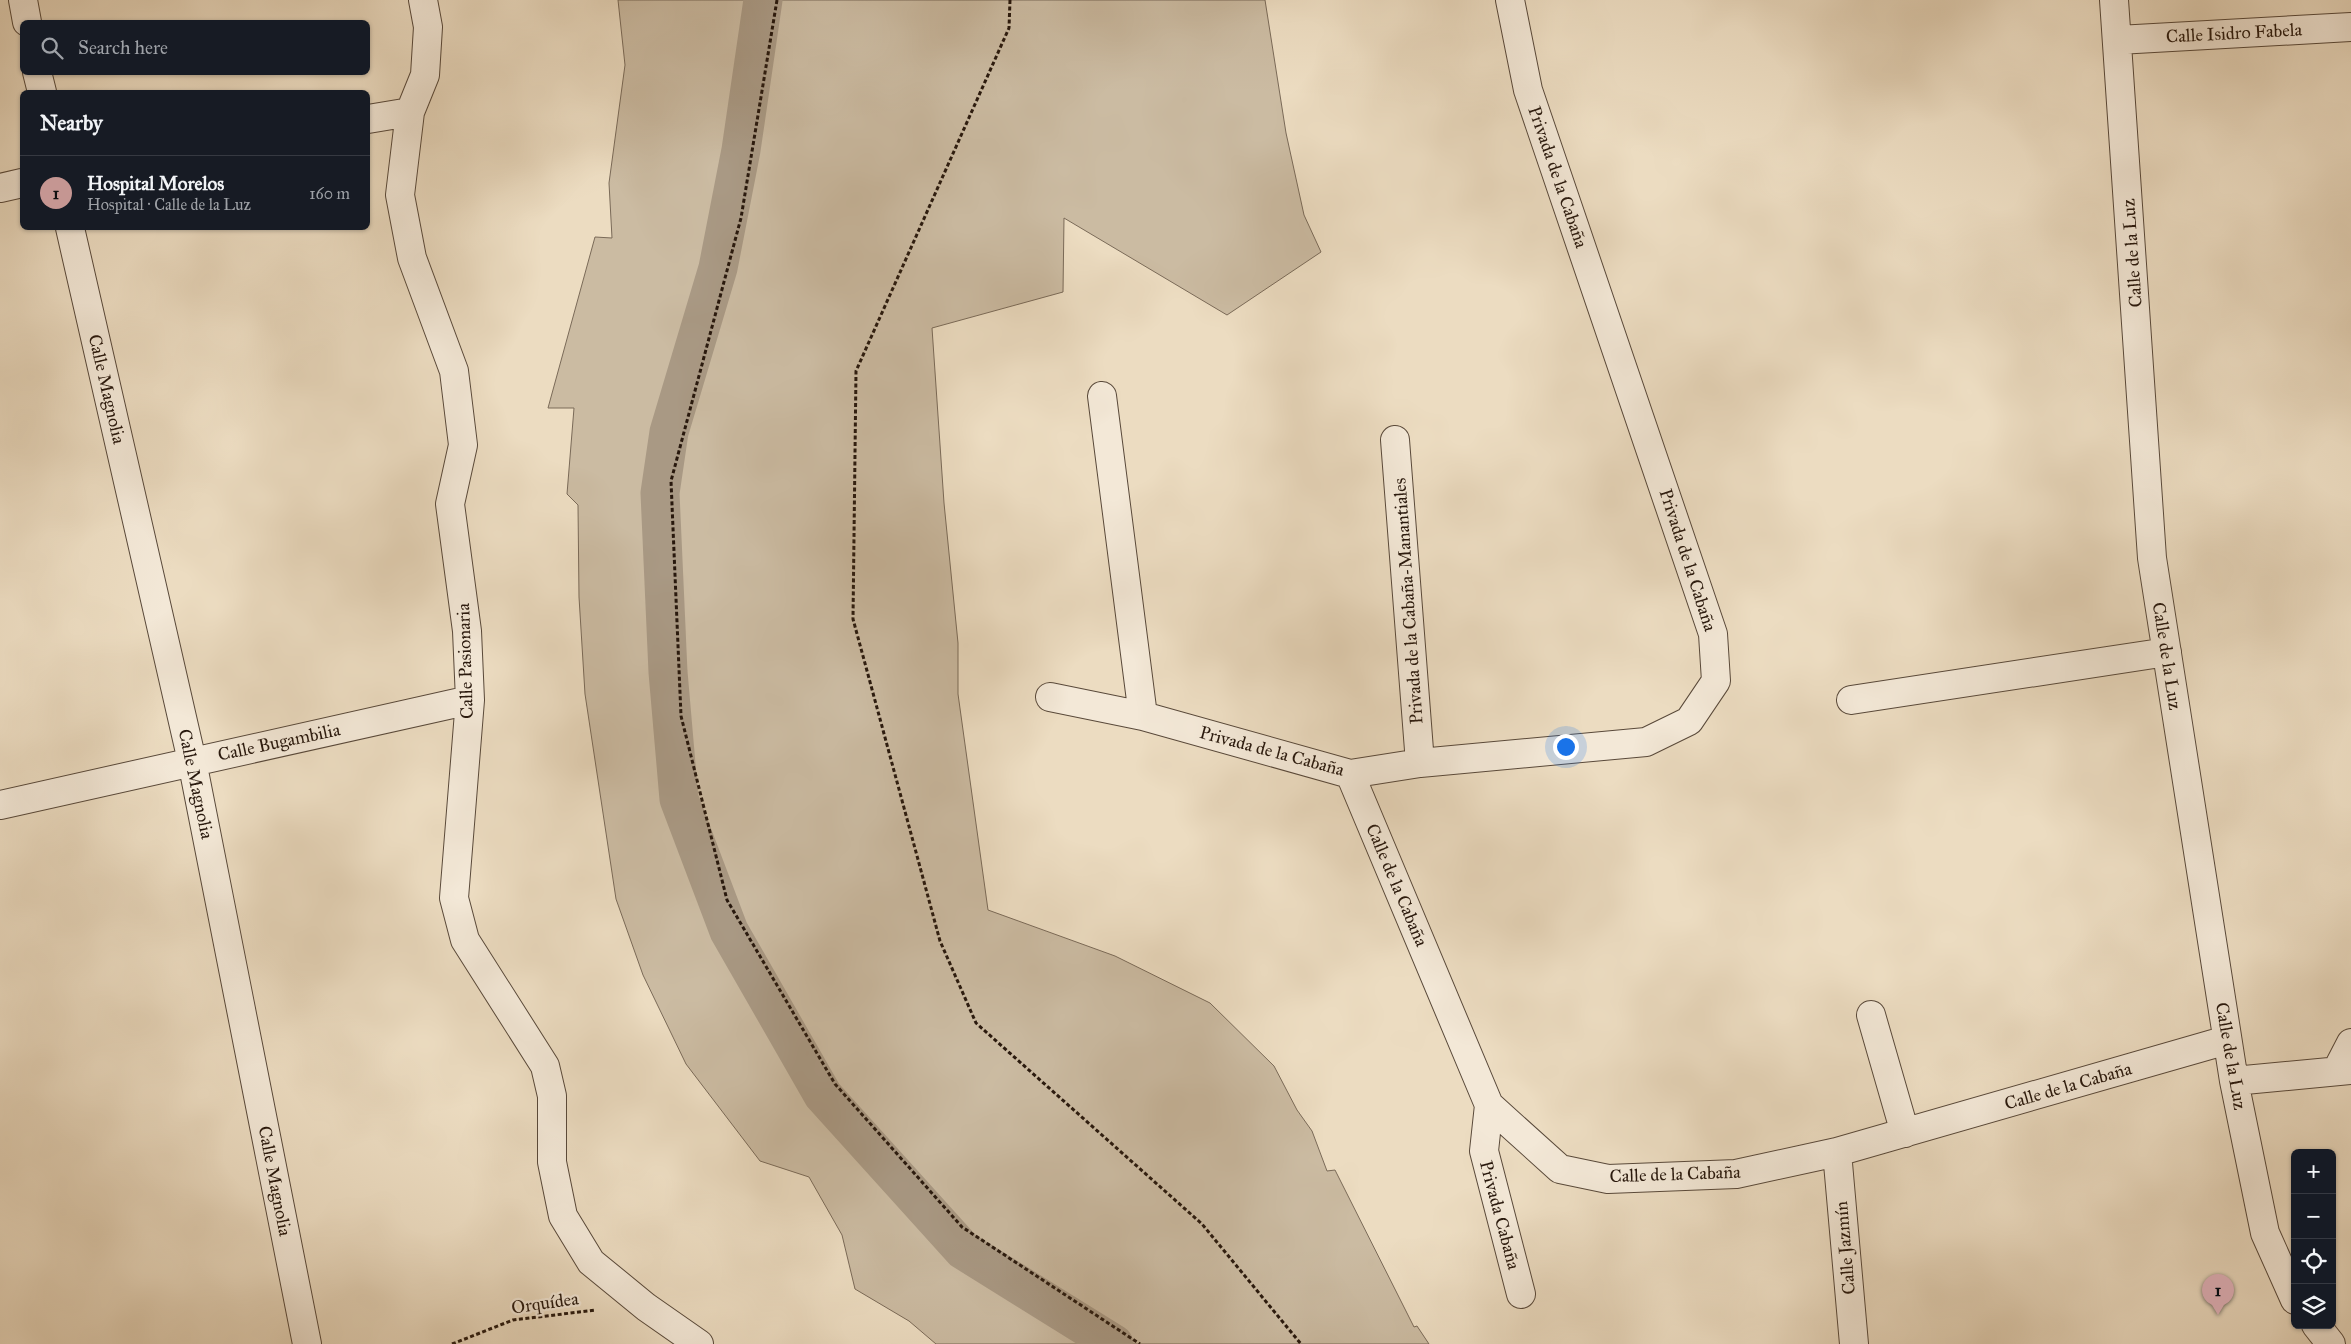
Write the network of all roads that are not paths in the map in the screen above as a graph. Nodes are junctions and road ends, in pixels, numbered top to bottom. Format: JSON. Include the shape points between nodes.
{"nodes":[{"id":1,"x":23,"y":0,"type":"edge"},
{"id":2,"x":423,"y":0,"type":"edge"},
{"id":3,"x":1510,"y":0,"type":"edge"},
{"id":4,"x":2114,"y":0,"type":"edge"},
{"id":5,"x":27,"y":20,"type":"edge"},
{"id":6,"x":2351,"y":27,"type":"edge"},
{"id":7,"x":2118,"y":40,"type":"junction"},
{"id":8,"x":39,"y":75,"type":"edge"},
{"id":9,"x":42,"y":90,"type":"edge"},
{"id":10,"x":410,"y":112,"type":"junction"},
{"id":11,"x":370,"y":119,"type":"edge"},
{"id":12,"x":20,"y":183,"type":"edge"},
{"id":13,"x":0,"y":188,"type":"edge"},
{"id":14,"x":70,"y":230,"type":"edge"},
{"id":15,"x":1102,"y":396,"type":"dead end"},
{"id":16,"x":1396,"y":440,"type":"dead end"},
{"id":17,"x":2167,"y":652,"type":"junction"},
{"id":18,"x":1050,"y":697,"type":"dead end"},
{"id":19,"x":470,"y":700,"type":"junction"},
{"id":20,"x":1851,"y":700,"type":"dead end"},
{"id":21,"x":1143,"y":716,"type":"junction"},
{"id":22,"x":192,"y":761,"type":"junction"},
{"id":23,"x":1420,"y":763,"type":"junction"},
{"id":24,"x":1350,"y":774,"type":"junction"},
{"id":25,"x":0,"y":805,"type":"edge"},
{"id":26,"x":1871,"y":1015,"type":"dead end"},
{"id":27,"x":2227,"y":1040,"type":"junction"},
{"id":28,"x":2351,"y":1043,"type":"edge"},
{"id":29,"x":2344,"y":1070,"type":"edge"},
{"id":30,"x":2234,"y":1081,"type":"junction"},
{"id":31,"x":1489,"y":1105,"type":"junction"},
{"id":32,"x":1906,"y":1133,"type":"junction"},
{"id":33,"x":1837,"y":1152,"type":"junction"},
{"id":34,"x":2291,"y":1291,"type":"edge"},
{"id":35,"x":1521,"y":1294,"type":"dead end"},
{"id":36,"x":2319,"y":1329,"type":"edge"},
{"id":37,"x":308,"y":1344,"type":"edge"},
{"id":38,"x":699,"y":1344,"type":"edge"},
{"id":39,"x":1854,"y":1344,"type":"edge"},
{"id":40,"x":2331,"y":1344,"type":"edge"}],
"edges":[{"from":1,"to":5,"type":"street"},
{"from":2,"to":10,"type":"street","name":"Calle Pasionaria","via":[[428,26],[426,75]]},
{"from":3,"to":23,"type":"street","name":"Privada de la Cabaña","via":[[1528,90],[1713,634],[1716,682],[1689,721],[1646,742]]},
{"from":4,"to":7,"type":"street","name":"Calle de la Luz"},
{"from":6,"to":7,"type":"street","name":"Calle Isidro Fabela"},
{"from":7,"to":17,"type":"street","name":"Calle de la Luz","via":[[2152,558]]},
{"from":8,"to":9,"type":"street"},
{"from":10,"to":11,"type":"street"},
{"from":10,"to":19,"type":"street","name":"Calle Pasionaria","via":[[400,195],[412,258],[454,371],[463,445],[450,504],[467,631]]},
{"from":12,"to":13,"type":"street"},
{"from":14,"to":22,"type":"street","name":"Calle Magnolia"},
{"from":15,"to":21,"type":"street"},
{"from":16,"to":23,"type":"street","name":"Privada de la Cabaña-Manantiales"},
{"from":17,"to":20,"type":"street"},
{"from":17,"to":27,"type":"street","name":"Calle de la Luz"},
{"from":18,"to":21,"type":"street","name":"Privada de la Cabaña"},
{"from":19,"to":22,"type":"street","name":"Calle Bugambilia"},
{"from":19,"to":38,"type":"street","name":"Calle Pasionaria","via":[[454,898],[465,940],[545,1066],[552,1096],[552,1162],[563,1216],[591,1262],[646,1307]]},
{"from":21,"to":24,"type":"street","name":"Privada de la Cabaña"},
{"from":22,"to":25,"type":"street","name":"Calle Bugambilia"},
{"from":22,"to":37,"type":"street","name":"Calle Magnolia"},
{"from":23,"to":24,"type":"street","name":"Privada de la Cabaña"},
{"from":24,"to":31,"type":"street","name":"Calle de la Cabaña"},
{"from":26,"to":32,"type":"street"},
{"from":27,"to":30,"type":"street","name":"Calle de la Luz"},
{"from":27,"to":32,"type":"street","name":"Calle de la Cabaña"},
{"from":28,"to":29,"type":"street"},
{"from":29,"to":30,"type":"street"},
{"from":30,"to":34,"type":"street","name":"Calle de la Luz","via":[[2265,1233]]},
{"from":31,"to":33,"type":"street","name":"Calle de la Cabaña","via":[[1560,1169],[1608,1179],[1736,1174]]},
{"from":31,"to":35,"type":"street","name":"Privada Cabaña","via":[[1484,1151]]},
{"from":32,"to":33,"type":"street","name":"Calle de la Cabaña"},
{"from":33,"to":39,"type":"street","name":"Calle Jazmín"},
{"from":36,"to":40,"type":"street"}]}
